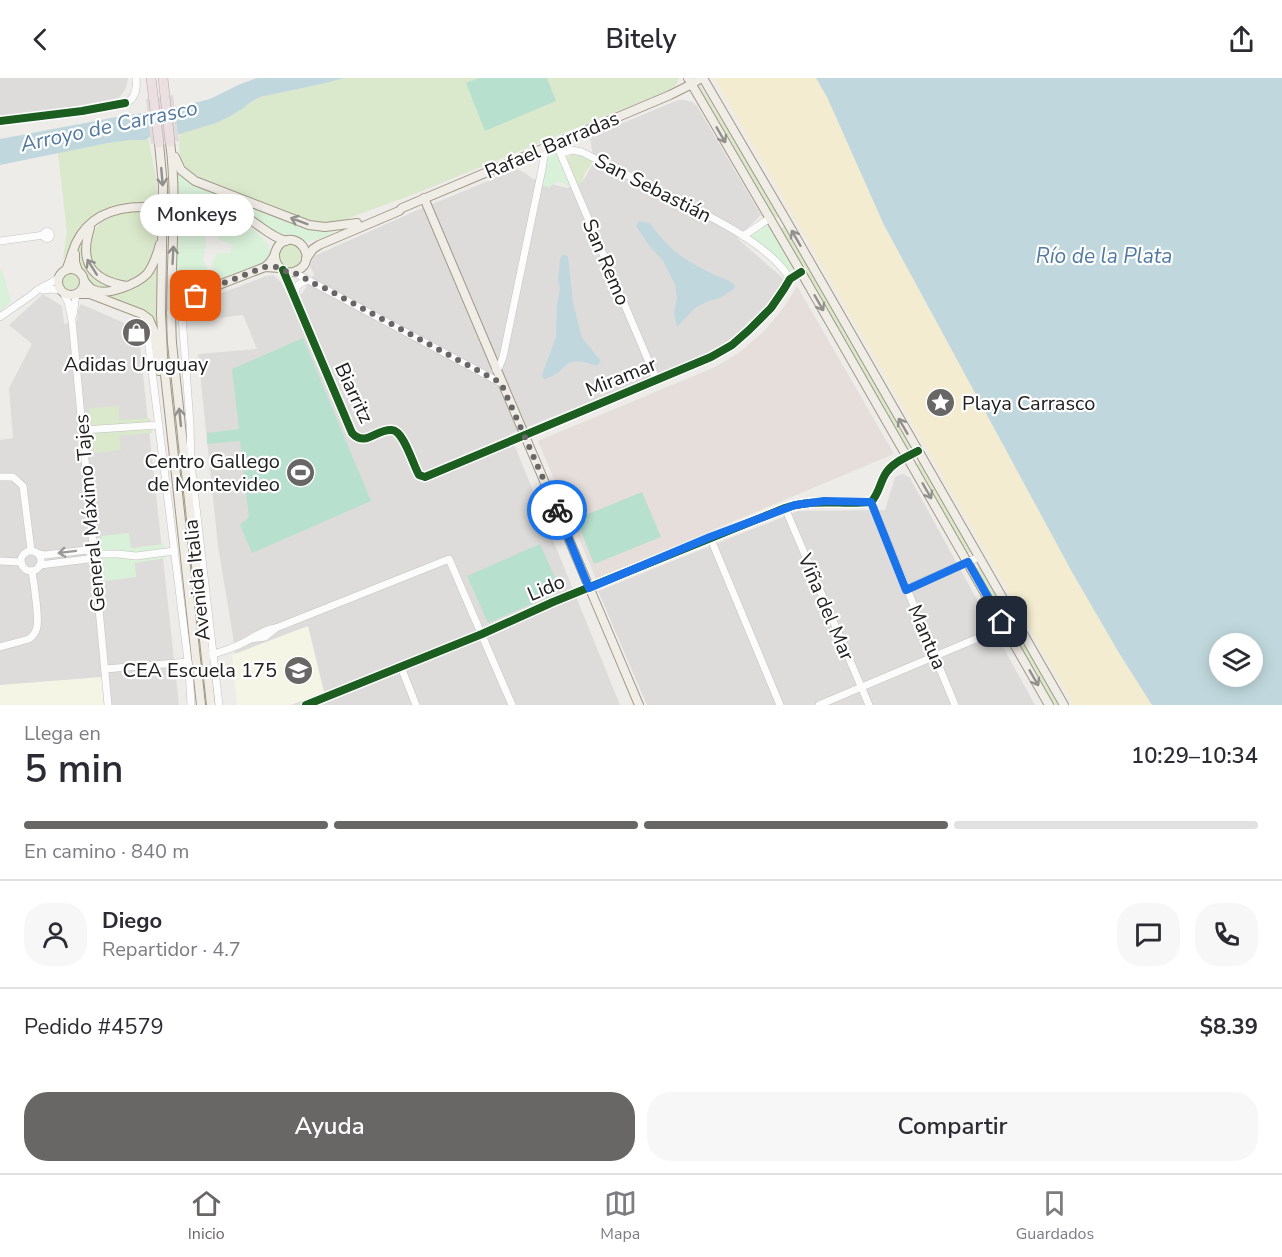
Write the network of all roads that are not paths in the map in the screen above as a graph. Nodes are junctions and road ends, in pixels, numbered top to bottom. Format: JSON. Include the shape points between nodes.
{"nodes":[{"id":1,"x":136,"y":78,"type":"edge"},
{"id":2,"x":151,"y":78,"type":"edge"},
{"id":3,"x":163,"y":78,"type":"edge"},
{"id":4,"x":683,"y":78,"type":"edge"},
{"id":5,"x":702,"y":78,"type":"edge"},
{"id":6,"x":690,"y":81,"type":"edge"},
{"id":7,"x":670,"y":95,"type":"junction"},
{"id":8,"x":702,"y":102,"type":"junction"},
{"id":9,"x":0,"y":121,"type":"edge"},
{"id":10,"x":734,"y":131,"type":"junction"},
{"id":11,"x":170,"y":142,"type":"junction"},
{"id":12,"x":159,"y":143,"type":"joint"},
{"id":13,"x":556,"y":143,"type":"junction"},
{"id":14,"x":543,"y":148,"type":"junction"},
{"id":15,"x":561,"y":153,"type":"junction"},
{"id":16,"x":424,"y":198,"type":"junction"},
{"id":17,"x":402,"y":207,"type":"junction"},
{"id":18,"x":144,"y":208,"type":"junction"},
{"id":19,"x":188,"y":208,"type":"junction"},
{"id":20,"x":786,"y":220,"type":"junction"},
{"id":21,"x":772,"y":222,"type":"junction"},
{"id":22,"x":357,"y":224,"type":"junction"},
{"id":23,"x":90,"y":228,"type":"junction"},
{"id":24,"x":44,"y":235,"type":"dead end"},
{"id":25,"x":743,"y":236,"type":"junction"},
{"id":26,"x":164,"y":237,"type":"junction"},
{"id":27,"x":0,"y":241,"type":"edge"},
{"id":28,"x":286,"y":241,"type":"junction"},
{"id":29,"x":297,"y":242,"type":"junction"},
{"id":30,"x":275,"y":253,"type":"junction"},
{"id":31,"x":305,"y":261,"type":"junction"},
{"id":32,"x":265,"y":267,"type":"junction"},
{"id":33,"x":282,"y":269,"type":"junction"},
{"id":34,"x":66,"y":270,"type":"junction"},
{"id":35,"x":78,"y":271,"type":"junction"},
{"id":36,"x":293,"y":272,"type":"junction"},
{"id":37,"x":801,"y":272,"type":"junction"},
{"id":38,"x":172,"y":275,"type":"junction"},
{"id":39,"x":58,"y":278,"type":"junction"},
{"id":40,"x":790,"y":279,"type":"junction"},
{"id":41,"x":308,"y":280,"type":"junction"},
{"id":42,"x":84,"y":281,"type":"junction"},
{"id":43,"x":319,"y":285,"type":"junction"},
{"id":44,"x":126,"y":286,"type":"junction"},
{"id":45,"x":182,"y":289,"type":"junction"},
{"id":46,"x":62,"y":292,"type":"junction"},
{"id":47,"x":198,"y":293,"type":"junction"},
{"id":48,"x":33,"y":294,"type":"junction"},
{"id":49,"x":77,"y":294,"type":"junction"},
{"id":50,"x":182,"y":300,"type":"junction"},
{"id":51,"x":297,"y":303,"type":"junction"},
{"id":52,"x":171,"y":313,"type":"junction"},
{"id":53,"x":0,"y":317,"type":"edge"},
{"id":54,"x":72,"y":320,"type":"junction"},
{"id":55,"x":148,"y":339,"type":"dead end"},
{"id":56,"x":496,"y":370,"type":"junction"},
{"id":57,"x":165,"y":381,"type":"junction"},
{"id":58,"x":657,"y":381,"type":"junction"},
{"id":59,"x":501,"y":383,"type":"junction"},
{"id":60,"x":159,"y":426,"type":"junction"},
{"id":61,"x":83,"y":430,"type":"junction"},
{"id":62,"x":524,"y":435,"type":"junction"},
{"id":63,"x":186,"y":442,"type":"junction"},
{"id":64,"x":918,"y":451,"type":"junction"},
{"id":65,"x":907,"y":457,"type":"junction"},
{"id":66,"x":0,"y":477,"type":"edge"},
{"id":67,"x":427,"y":477,"type":"joint"},
{"id":68,"x":871,"y":502,"type":"junction"},
{"id":69,"x":785,"y":508,"type":"junction"},
{"id":70,"x":710,"y":537,"type":"junction"},
{"id":71,"x":31,"y":550,"type":"junction"},
{"id":72,"x":174,"y":551,"type":"junction"},
{"id":73,"x":39,"y":554,"type":"junction"},
{"id":74,"x":94,"y":555,"type":"junction"},
{"id":75,"x":979,"y":557,"type":"junction"},
{"id":76,"x":0,"y":561,"type":"edge"},
{"id":77,"x":21,"y":562,"type":"junction"},
{"id":78,"x":968,"y":562,"type":"junction"},
{"id":79,"x":40,"y":565,"type":"junction"},
{"id":80,"x":32,"y":571,"type":"junction"},
{"id":81,"x":589,"y":588,"type":"junction"},
{"id":82,"x":906,"y":590,"type":"junction"},
{"id":83,"x":1016,"y":622,"type":"junction"},
{"id":84,"x":1005,"y":627,"type":"junction"},
{"id":85,"x":482,"y":634,"type":"junction"},
{"id":86,"x":0,"y":647,"type":"edge"},
{"id":87,"x":210,"y":655,"type":"junction"},
{"id":88,"x":935,"y":657,"type":"junction"},
{"id":89,"x":188,"y":662,"type":"junction"},
{"id":90,"x":401,"y":667,"type":"junction"},
{"id":91,"x":105,"y":669,"type":"junction"},
{"id":92,"x":860,"y":688,"type":"junction"},
{"id":93,"x":108,"y":705,"type":"edge"},
{"id":94,"x":190,"y":705,"type":"edge"},
{"id":95,"x":201,"y":705,"type":"edge"},
{"id":96,"x":211,"y":705,"type":"edge"},
{"id":97,"x":219,"y":705,"type":"edge"},
{"id":98,"x":306,"y":705,"type":"edge"},
{"id":99,"x":417,"y":705,"type":"edge"},
{"id":100,"x":512,"y":705,"type":"edge"},
{"id":101,"x":639,"y":705,"type":"edge"},
{"id":102,"x":780,"y":705,"type":"edge"},
{"id":103,"x":819,"y":705,"type":"edge"},
{"id":104,"x":869,"y":705,"type":"edge"},
{"id":105,"x":955,"y":705,"type":"edge"},
{"id":106,"x":1049,"y":705,"type":"edge"},
{"id":107,"x":1064,"y":705,"type":"edge"}],
"edges":[{"from":1,"to":9,"type":"street","via":[[135,93],[125,104]]},
{"from":2,"to":12,"type":"highway","name":"Avenida Italia"},
{"from":3,"to":11,"type":"highway","name":"Avenida Italia"},
{"from":4,"to":7,"type":"main road"},
{"from":5,"to":6,"type":"main road","name":"Rafael Barradas"},
{"from":5,"to":10,"type":"main road"},
{"from":6,"to":7,"type":"main road","name":"Rafael Barradas"},
{"from":6,"to":8,"type":"main road"},
{"from":6,"to":10,"type":"main road","via":[[702,85]]},
{"from":7,"to":8,"type":"main road","via":[[689,94]]},
{"from":7,"to":13,"type":"main road","name":"Rafael Barradas"},
{"from":8,"to":21,"type":"main road","one_way":true},
{"from":10,"to":20,"type":"main road"},
{"from":22,"to":11,"type":"main road","one_way":true,"via":[[309,225],[195,181],[179,166]]},
{"from":38,"to":11,"type":"main road","name":"Avenida Italia","one_way":true,"via":[[174,188]]},
{"from":12,"to":26,"type":"main road","name":"Avenida Italia","one_way":true},
{"from":13,"to":14,"type":"main road","name":"Rafael Barradas"},
{"from":13,"to":15,"type":"street","name":"San Remo"},
{"from":14,"to":16,"type":"main road","name":"Rafael Barradas"},
{"from":14,"to":56,"type":"street","via":[[506,345]]},
{"from":15,"to":25,"type":"street","name":"San Sebastián","via":[[582,152]]},
{"from":15,"to":58,"type":"street","name":"San Remo"},
{"from":16,"to":17,"type":"main road","name":"Rafael Barradas"},
{"from":16,"to":56,"type":"main road"},
{"from":17,"to":22,"type":"main road","name":"Rafael Barradas"},
{"from":17,"to":31,"type":"main road","name":"Rafael Barradas","via":[[316,247]]},
{"from":18,"to":19,"type":"main road","bridge":true},
{"from":18,"to":23,"type":"main road","via":[[110,215]]},
{"from":18,"to":34,"type":"main road","via":[[119,209],[96,219],[78,240]]},
{"from":19,"to":28,"type":"main road","via":[[218,208],[237,214]]},
{"from":19,"to":30,"type":"main road","via":[[237,217],[266,237]]},
{"from":20,"to":21,"type":"main road"},
{"from":64,"to":20,"type":"main road","one_way":true},
{"from":21,"to":25,"type":"street"},
{"from":21,"to":37,"type":"main road"},
{"from":22,"to":29,"type":"main road","name":"Rafael Barradas","via":[[318,241]]},
{"from":23,"to":35,"type":"main road","via":[[75,254]]},
{"from":44,"to":23,"type":"main road","one_way":true,"via":[[104,280],[91,267],[86,256]]},
{"from":24,"to":27,"type":"street"},
{"from":25,"to":40,"type":"street","name":"San Sebastián"},
{"from":26,"to":44,"type":"main road","via":[[148,272]]},
{"from":26,"to":57,"type":"main road","name":"Avenida Italia"},
{"from":28,"to":29,"type":"main road","name":"Rafael Barradas"},
{"from":28,"to":30,"type":"main road","via":[[279,244]]},
{"from":29,"to":31,"type":"main road","via":[[306,250]]},
{"from":30,"to":32,"type":"main road"},
{"from":30,"to":33,"type":"main road"},
{"from":31,"to":36,"type":"main road","name":"Rafael Barradas","via":[[302,268]]},
{"from":31,"to":43,"type":"street","via":[[309,276]]},
{"from":32,"to":33,"type":"main road"},
{"from":32,"to":47,"type":"main road"},
{"from":33,"to":36,"type":"main road"},
{"from":33,"to":51,"type":"street","name":"Biarritz"},
{"from":34,"to":35,"type":"main road"},
{"from":34,"to":39,"type":"main road"},
{"from":35,"to":42,"type":"main road"},
{"from":36,"to":41,"type":"street"},
{"from":37,"to":40,"type":"street","name":"Miramar"},
{"from":37,"to":65,"type":"main road","one_way":true},
{"from":38,"to":45,"type":"main road"},
{"from":38,"to":52,"type":"main road","name":"Avenida Italia"},
{"from":39,"to":46,"type":"main road"},
{"from":39,"to":48,"type":"street"},
{"from":40,"to":58,"type":"street","name":"Miramar","via":[[771,308],[743,336],[711,357]]},
{"from":41,"to":43,"type":"street"},
{"from":41,"to":51,"type":"street","via":[[296,287]]},
{"from":42,"to":44,"type":"main road","via":[[98,291]]},
{"from":42,"to":49,"type":"main road"},
{"from":43,"to":59,"type":"street"},
{"from":45,"to":47,"type":"main road"},
{"from":45,"to":50,"type":"main road"},
{"from":46,"to":48,"type":"street","via":[[48,289]]},
{"from":46,"to":49,"type":"main road"},
{"from":46,"to":54,"type":"street","name":"General Máximo Tajes"},
{"from":47,"to":50,"type":"main road"},
{"from":48,"to":53,"type":"street"},
{"from":49,"to":54,"type":"street","name":"General Máximo Tajes"},
{"from":49,"to":57,"type":"main road","via":[[90,294],[149,319],[159,374]]},
{"from":50,"to":52,"type":"main road"},
{"from":50,"to":63,"type":"street","name":"Avenida Italia","via":[[190,423]]},
{"from":51,"to":67,"type":"street","name":"Biarritz","via":[[352,433],[364,439],[396,431],[419,475]]},
{"from":63,"to":52,"type":"main road","name":"Avenida Italia","one_way":true},
{"from":54,"to":61,"type":"street","name":"General Máximo Tajes"},
{"from":55,"to":60,"type":"street","name":"Avenida Italia"},
{"from":56,"to":59,"type":"main road"},
{"from":57,"to":95,"type":"main road","name":"Avenida Italia"},
{"from":58,"to":62,"type":"street","name":"Miramar"},
{"from":59,"to":62,"type":"main road"},
{"from":60,"to":61,"type":"street"},
{"from":60,"to":72,"type":"street","name":"Avenida Italia"},
{"from":61,"to":74,"type":"street","name":"General Máximo Tajes"},
{"from":62,"to":67,"type":"street","name":"Miramar"},
{"from":62,"to":81,"type":"main road"},
{"from":63,"to":87,"type":"main road","name":"Avenida Italia"},
{"from":64,"to":65,"type":"street"},
{"from":64,"to":75,"type":"main road"},
{"from":65,"to":68,"type":"street","via":[[887,471]]},
{"from":65,"to":78,"type":"main road","one_way":true},
{"from":66,"to":71,"type":"street","via":[[13,477],[23,486]]},
{"from":68,"to":69,"type":"street","name":"Lido","via":[[806,503]]},
{"from":68,"to":82,"type":"street","name":"Mantua"},
{"from":69,"to":70,"type":"street","name":"Lido"},
{"from":69,"to":92,"type":"street","name":"Viña del Mar"},
{"from":70,"to":81,"type":"street","name":"Lido"},
{"from":70,"to":102,"type":"street"},
{"from":71,"to":73,"type":"street"},
{"from":71,"to":77,"type":"street","via":[[23,554]]},
{"from":72,"to":74,"type":"street","via":[[136,556]]},
{"from":72,"to":89,"type":"street","name":"Avenida Italia"},
{"from":74,"to":73,"type":"street","one_way":true,"via":[[86,550]]},
{"from":73,"to":79,"type":"street"},
{"from":74,"to":79,"type":"street"},
{"from":74,"to":91,"type":"street","name":"General Máximo Tajes"},
{"from":75,"to":78,"type":"street"},
{"from":75,"to":83,"type":"main road"},
{"from":76,"to":77,"type":"street"},
{"from":77,"to":80,"type":"street"},
{"from":78,"to":82,"type":"street"},
{"from":78,"to":84,"type":"main road"},
{"from":79,"to":80,"type":"street"},
{"from":80,"to":86,"type":"street","via":[[37,629],[29,639]]},
{"from":81,"to":85,"type":"street","name":"Lido"},
{"from":81,"to":101,"type":"main road"},
{"from":82,"to":88,"type":"street","name":"Mantua"},
{"from":83,"to":84,"type":"street"},
{"from":83,"to":107,"type":"main road"},
{"from":84,"to":88,"type":"street"},
{"from":84,"to":106,"type":"main road","one_way":true},
{"from":85,"to":87,"type":"street","via":[[449,559],[276,628],[265,637]]},
{"from":85,"to":90,"type":"street","name":"Lido"},
{"from":85,"to":100,"type":"street"},
{"from":87,"to":96,"type":"main road","name":"Avenida Italia"},
{"from":87,"to":97,"type":"street","name":"Avenida Italia"},
{"from":88,"to":92,"type":"street"},
{"from":88,"to":105,"type":"street","name":"Mantua"},
{"from":89,"to":91,"type":"street"},
{"from":89,"to":94,"type":"street","name":"Avenida Italia"},
{"from":90,"to":98,"type":"street","name":"Lido"},
{"from":90,"to":99,"type":"street"},
{"from":91,"to":93,"type":"street","name":"General Máximo Tajes"},
{"from":92,"to":103,"type":"street"},
{"from":92,"to":104,"type":"street","name":"Viña del Mar"}]}
